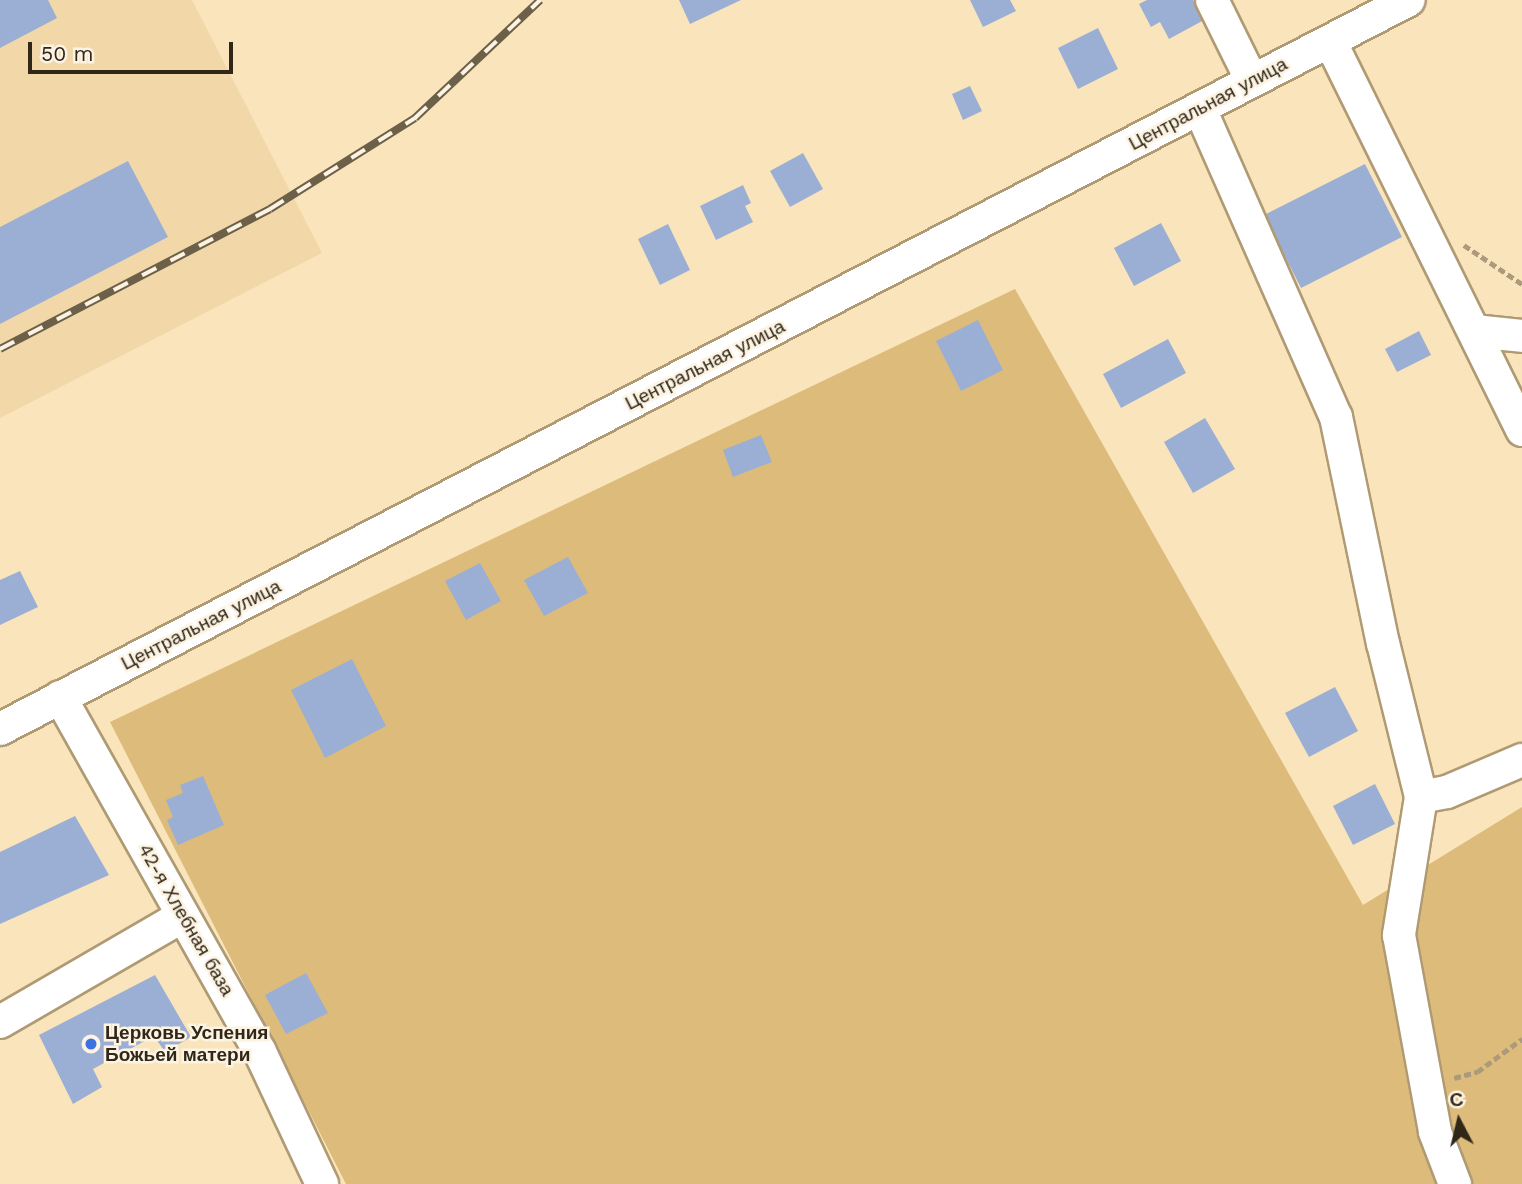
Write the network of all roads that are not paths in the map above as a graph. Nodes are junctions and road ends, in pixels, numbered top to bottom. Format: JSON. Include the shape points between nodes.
{"nodes":[{"id":1,"x":1212,"y":0,"type":"edge"},
{"id":2,"x":1409,"y":0,"type":"edge"},
{"id":3,"x":1330,"y":41,"type":"junction"},
{"id":4,"x":1252,"y":81,"type":"junction"},
{"id":5,"x":1200,"y":109,"type":"junction"},
{"id":6,"x":1474,"y":331,"type":"junction"},
{"id":7,"x":1522,"y":336,"type":"edge"},
{"id":8,"x":1522,"y":430,"type":"edge"},
{"id":9,"x":60,"y":697,"type":"junction"},
{"id":10,"x":0,"y":729,"type":"edge"},
{"id":11,"x":1522,"y":760,"type":"edge"},
{"id":12,"x":1421,"y":797,"type":"junction"},
{"id":13,"x":183,"y":915,"type":"junction"},
{"id":14,"x":0,"y":1022,"type":"edge"},
{"id":15,"x":322,"y":1184,"type":"edge"},
{"id":16,"x":1455,"y":1184,"type":"edge"}],
"edges":[{"from":1,"to":4,"type":"street"},
{"from":2,"to":3,"type":"street","name":"Центральная улица"},
{"from":3,"to":4,"type":"street","name":"Центральная улица"},
{"from":3,"to":6,"type":"street"},
{"from":4,"to":5,"type":"street","name":"Центральная улица"},
{"from":5,"to":9,"type":"street","name":"Центральная улица"},
{"from":5,"to":12,"type":"street","via":[[1336,417]]},
{"from":6,"to":7,"type":"street"},
{"from":6,"to":8,"type":"street"},
{"from":9,"to":10,"type":"street","name":"Центральная улица"},
{"from":9,"to":13,"type":"street","name":"42-я Хлебная база"},
{"from":11,"to":12,"type":"street","via":[[1447,792]]},
{"from":12,"to":16,"type":"street","via":[[1399,935],[1435,1132]]},
{"from":13,"to":14,"type":"street"},
{"from":13,"to":15,"type":"street","name":"42-я Хлебная база","via":[[260,1052]]}]}
